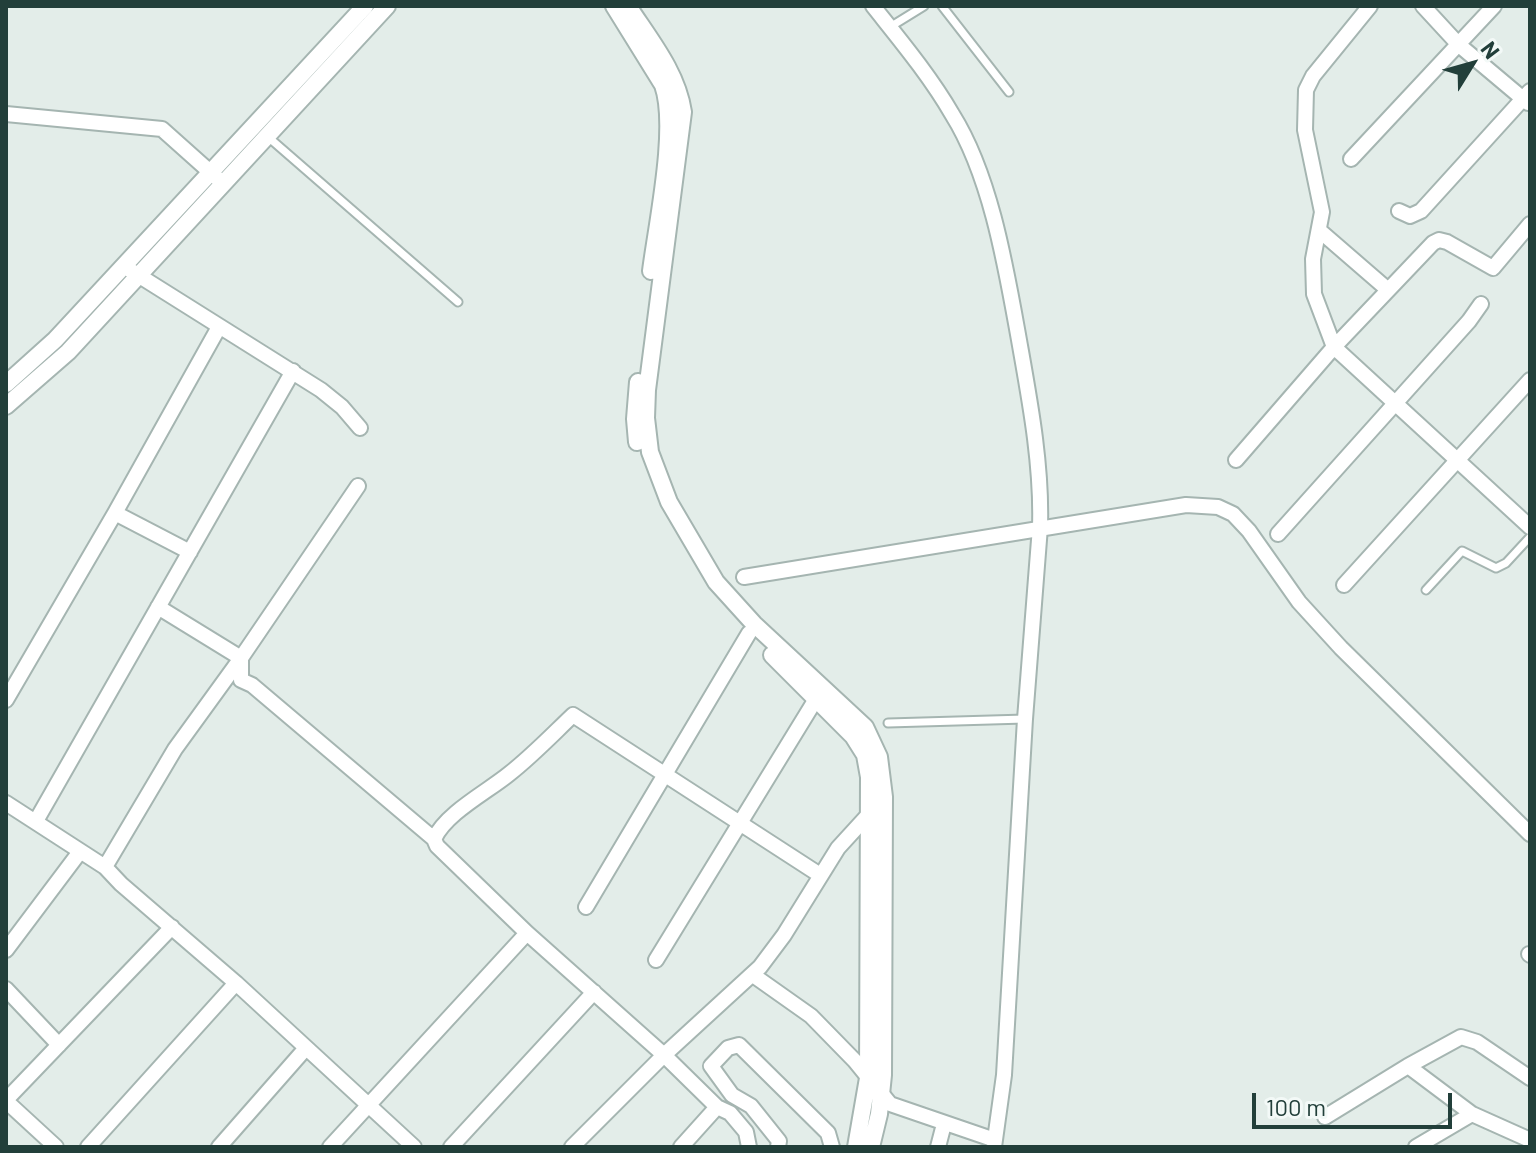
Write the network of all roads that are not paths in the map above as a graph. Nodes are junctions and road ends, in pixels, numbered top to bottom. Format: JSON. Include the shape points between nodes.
{"nodes":[{"id":1,"x":365,"y":6,"type":"edge"},
{"id":2,"x":387,"y":6,"type":"edge"},
{"id":3,"x":614,"y":6,"type":"edge"},
{"id":4,"x":628,"y":6,"type":"edge"},
{"id":5,"x":873,"y":6,"type":"edge"},
{"id":6,"x":924,"y":6,"type":"edge"},
{"id":7,"x":942,"y":6,"type":"edge"},
{"id":8,"x":1370,"y":6,"type":"edge"},
{"id":9,"x":1423,"y":6,"type":"edge"},
{"id":10,"x":1494,"y":6,"type":"edge"},
{"id":11,"x":890,"y":27,"type":"junction"},
{"id":12,"x":1459,"y":45,"type":"junction"},
{"id":13,"x":1009,"y":92,"type":"dead end"},
{"id":14,"x":1528,"y":98,"type":"edge"},
{"id":15,"x":6,"y":114,"type":"edge"},
{"id":16,"x":267,"y":136,"type":"junction"},
{"id":17,"x":1351,"y":159,"type":"dead end"},
{"id":18,"x":216,"y":178,"type":"junction"},
{"id":19,"x":1399,"y":211,"type":"dead end"},
{"id":20,"x":1530,"y":224,"type":"edge"},
{"id":21,"x":1320,"y":231,"type":"junction"},
{"id":22,"x":123,"y":266,"type":"junction"},
{"id":23,"x":138,"y":275,"type":"junction"},
{"id":24,"x":1387,"y":289,"type":"junction"},
{"id":25,"x":458,"y":302,"type":"dead end"},
{"id":26,"x":1481,"y":304,"type":"dead end"},
{"id":27,"x":219,"y":327,"type":"junction"},
{"id":28,"x":1334,"y":347,"type":"junction"},
{"id":29,"x":293,"y":371,"type":"junction"},
{"id":30,"x":1530,"y":380,"type":"edge"},
{"id":31,"x":6,"y":384,"type":"edge"},
{"id":32,"x":1395,"y":405,"type":"junction"},
{"id":33,"x":6,"y":406,"type":"edge"},
{"id":34,"x":360,"y":428,"type":"dead end"},
{"id":35,"x":1236,"y":460,"type":"dead end"},
{"id":36,"x":1457,"y":460,"type":"junction"},
{"id":37,"x":358,"y":486,"type":"dead end"},
{"id":38,"x":115,"y":513,"type":"junction"},
{"id":39,"x":1527,"y":519,"type":"edge"},
{"id":40,"x":1040,"y":527,"type":"junction"},
{"id":41,"x":1278,"y":534,"type":"dead end"},
{"id":42,"x":682,"y":536,"type":"junction"},
{"id":43,"x":1530,"y":537,"type":"edge"},
{"id":44,"x":190,"y":552,"type":"junction"},
{"id":45,"x":744,"y":577,"type":"dead end"},
{"id":46,"x":1344,"y":585,"type":"dead end"},
{"id":47,"x":1426,"y":590,"type":"dead end"},
{"id":48,"x":158,"y":607,"type":"junction"},
{"id":49,"x":749,"y":633,"type":"junction"},
{"id":50,"x":241,"y":658,"type":"junction"},
{"id":51,"x":816,"y":699,"type":"junction"},
{"id":52,"x":6,"y":700,"type":"edge"},
{"id":53,"x":1025,"y":719,"type":"junction"},
{"id":54,"x":888,"y":723,"type":"dead end"},
{"id":55,"x":664,"y":776,"type":"junction"},
{"id":56,"x":6,"y":803,"type":"edge"},
{"id":57,"x":870,"y":813,"type":"junction"},
{"id":58,"x":36,"y":821,"type":"junction"},
{"id":59,"x":739,"y":823,"type":"junction"},
{"id":60,"x":1530,"y":834,"type":"edge"},
{"id":61,"x":434,"y":839,"type":"junction"},
{"id":62,"x":79,"y":853,"type":"junction"},
{"id":63,"x":105,"y":867,"type":"junction"},
{"id":64,"x":820,"y":875,"type":"junction"},
{"id":65,"x":586,"y":907,"type":"dead end"},
{"id":66,"x":172,"y":927,"type":"junction"},
{"id":67,"x":527,"y":933,"type":"junction"},
{"id":68,"x":6,"y":950,"type":"edge"},
{"id":69,"x":656,"y":960,"type":"dead end"},
{"id":70,"x":753,"y":975,"type":"junction"},
{"id":71,"x":236,"y":983,"type":"junction"},
{"id":72,"x":6,"y":989,"type":"edge"},
{"id":73,"x":594,"y":992,"type":"junction"},
{"id":74,"x":59,"y":1045,"type":"junction"},
{"id":75,"x":306,"y":1048,"type":"junction"},
{"id":76,"x":664,"y":1055,"type":"junction"},
{"id":77,"x":1408,"y":1066,"type":"junction"},
{"id":78,"x":868,"y":1078,"type":"junction"},
{"id":79,"x":1530,"y":1078,"type":"edge"},
{"id":80,"x":881,"y":1096,"type":"junction"},
{"id":81,"x":6,"y":1101,"type":"edge"},
{"id":82,"x":369,"y":1106,"type":"junction"},
{"id":83,"x":717,"y":1107,"type":"junction"},
{"id":84,"x":1472,"y":1114,"type":"junction"},
{"id":85,"x":1325,"y":1117,"type":"dead end"},
{"id":86,"x":944,"y":1124,"type":"junction"},
{"id":87,"x":1527,"y":1134,"type":"edge"},
{"id":88,"x":995,"y":1144,"type":"edge"},
{"id":89,"x":56,"y":1147,"type":"edge"},
{"id":90,"x":88,"y":1147,"type":"edge"},
{"id":91,"x":219,"y":1147,"type":"edge"},
{"id":92,"x":330,"y":1147,"type":"edge"},
{"id":93,"x":414,"y":1147,"type":"edge"},
{"id":94,"x":451,"y":1147,"type":"edge"},
{"id":95,"x":572,"y":1147,"type":"edge"},
{"id":96,"x":681,"y":1147,"type":"edge"},
{"id":97,"x":749,"y":1147,"type":"edge"},
{"id":98,"x":778,"y":1147,"type":"edge"},
{"id":99,"x":832,"y":1147,"type":"edge"},
{"id":100,"x":856,"y":1147,"type":"edge"},
{"id":101,"x":871,"y":1147,"type":"edge"},
{"id":102,"x":938,"y":1147,"type":"edge"},
{"id":103,"x":1416,"y":1147,"type":"edge"}],
"edges":[{"from":1,"to":18,"type":"street"},
{"from":2,"to":16,"type":"street"},
{"from":3,"to":42,"type":"street","via":[[663,85],[669,113],[635,419],[644,466]]},
{"from":4,"to":42,"type":"street","via":[[677,85],[683,112],[646,418],[650,452]]},
{"from":5,"to":11,"type":"street"},
{"from":6,"to":11,"type":"lane"},
{"from":7,"to":13,"type":"lane"},
{"from":8,"to":21,"type":"street","via":[[1306,90],[1305,130],[1320,194]]},
{"from":9,"to":12,"type":"street"},
{"from":10,"to":12,"type":"street"},
{"from":11,"to":40,"type":"street","via":[[953,114],[976,164],[1005,263],[1031,403]]},
{"from":12,"to":14,"type":"street"},
{"from":12,"to":17,"type":"street"},
{"from":14,"to":19,"type":"street","via":[[1421,211],[1410,216]]},
{"from":15,"to":18,"type":"street","via":[[162,129]]},
{"from":16,"to":18,"type":"street"},
{"from":16,"to":25,"type":"lane"},
{"from":18,"to":22,"type":"street"},
{"from":18,"to":23,"type":"street"},
{"from":20,"to":24,"type":"street","via":[[1493,268],[1439,240]]},
{"from":21,"to":24,"type":"street"},
{"from":21,"to":28,"type":"street","via":[[1312,277]]},
{"from":22,"to":23,"type":"street"},
{"from":22,"to":31,"type":"street"},
{"from":23,"to":27,"type":"street"},
{"from":23,"to":33,"type":"street","via":[[68,352]]},
{"from":24,"to":28,"type":"street"},
{"from":26,"to":32,"type":"street"},
{"from":27,"to":29,"type":"street"},
{"from":27,"to":38,"type":"street"},
{"from":28,"to":32,"type":"street"},
{"from":28,"to":35,"type":"street"},
{"from":29,"to":34,"type":"street","via":[[342,407]]},
{"from":29,"to":44,"type":"street"},
{"from":30,"to":36,"type":"street"},
{"from":32,"to":36,"type":"street"},
{"from":32,"to":41,"type":"street"},
{"from":36,"to":39,"type":"street"},
{"from":36,"to":46,"type":"street"},
{"from":37,"to":50,"type":"street"},
{"from":38,"to":44,"type":"street"},
{"from":38,"to":52,"type":"street"},
{"from":40,"to":45,"type":"street"},
{"from":40,"to":53,"type":"street"},
{"from":40,"to":60,"type":"street","via":[[1186,505],[1218,507],[1233,514],[1341,648]]},
{"from":42,"to":49,"type":"street","via":[[710,589]]},
{"from":42,"to":80,"type":"street","via":[[727,595],[865,727],[879,757],[884,797]]},
{"from":43,"to":47,"type":"lane","via":[[1501,567],[1467,551],[1457,553]]},
{"from":44,"to":48,"type":"street"},
{"from":48,"to":50,"type":"street"},
{"from":48,"to":58,"type":"street"},
{"from":49,"to":51,"type":"street"},
{"from":49,"to":55,"type":"street"},
{"from":50,"to":61,"type":"street","via":[[241,680]]},
{"from":50,"to":63,"type":"street","via":[[175,749]]},
{"from":51,"to":57,"type":"street","via":[[865,755]]},
{"from":51,"to":59,"type":"street"},
{"from":53,"to":54,"type":"lane"},
{"from":53,"to":88,"type":"street","via":[[1004,1075]]},
{"from":55,"to":59,"type":"street"},
{"from":55,"to":61,"type":"street","via":[[573,715]]},
{"from":55,"to":65,"type":"street"},
{"from":56,"to":58,"type":"street"},
{"from":57,"to":64,"type":"street"},
{"from":57,"to":78,"type":"street"},
{"from":58,"to":62,"type":"street"},
{"from":59,"to":64,"type":"street"},
{"from":59,"to":69,"type":"street"},
{"from":61,"to":67,"type":"street"},
{"from":62,"to":63,"type":"street"},
{"from":62,"to":68,"type":"street"},
{"from":63,"to":66,"type":"street"},
{"from":64,"to":70,"type":"street"},
{"from":66,"to":71,"type":"street"},
{"from":66,"to":74,"type":"street"},
{"from":67,"to":73,"type":"street"},
{"from":67,"to":82,"type":"street"},
{"from":70,"to":76,"type":"street"},
{"from":70,"to":78,"type":"street","via":[[811,1016]]},
{"from":71,"to":75,"type":"street"},
{"from":71,"to":90,"type":"street"},
{"from":72,"to":74,"type":"street"},
{"from":73,"to":76,"type":"street"},
{"from":73,"to":94,"type":"street"},
{"from":74,"to":81,"type":"street"},
{"from":75,"to":82,"type":"street"},
{"from":75,"to":91,"type":"street"},
{"from":76,"to":83,"type":"street"},
{"from":76,"to":95,"type":"street"},
{"from":77,"to":79,"type":"street","via":[[1461,1037]]},
{"from":77,"to":84,"type":"street"},
{"from":77,"to":85,"type":"street"},
{"from":78,"to":80,"type":"street"},
{"from":78,"to":100,"type":"street"},
{"from":80,"to":86,"type":"street","via":[[898,1109]]},
{"from":80,"to":101,"type":"street"},
{"from":81,"to":89,"type":"street"},
{"from":82,"to":92,"type":"street"},
{"from":82,"to":93,"type":"street"},
{"from":83,"to":96,"type":"street"},
{"from":83,"to":97,"type":"street","via":[[746,1132]]},
{"from":84,"to":87,"type":"street"},
{"from":84,"to":103,"type":"street"},
{"from":86,"to":88,"type":"street"},
{"from":86,"to":102,"type":"street"},
{"from":98,"to":99,"type":"street","via":[[779,1141],[751,1106],[732,1095],[711,1066],[728,1048],[739,1045],[828,1133]]}]}
